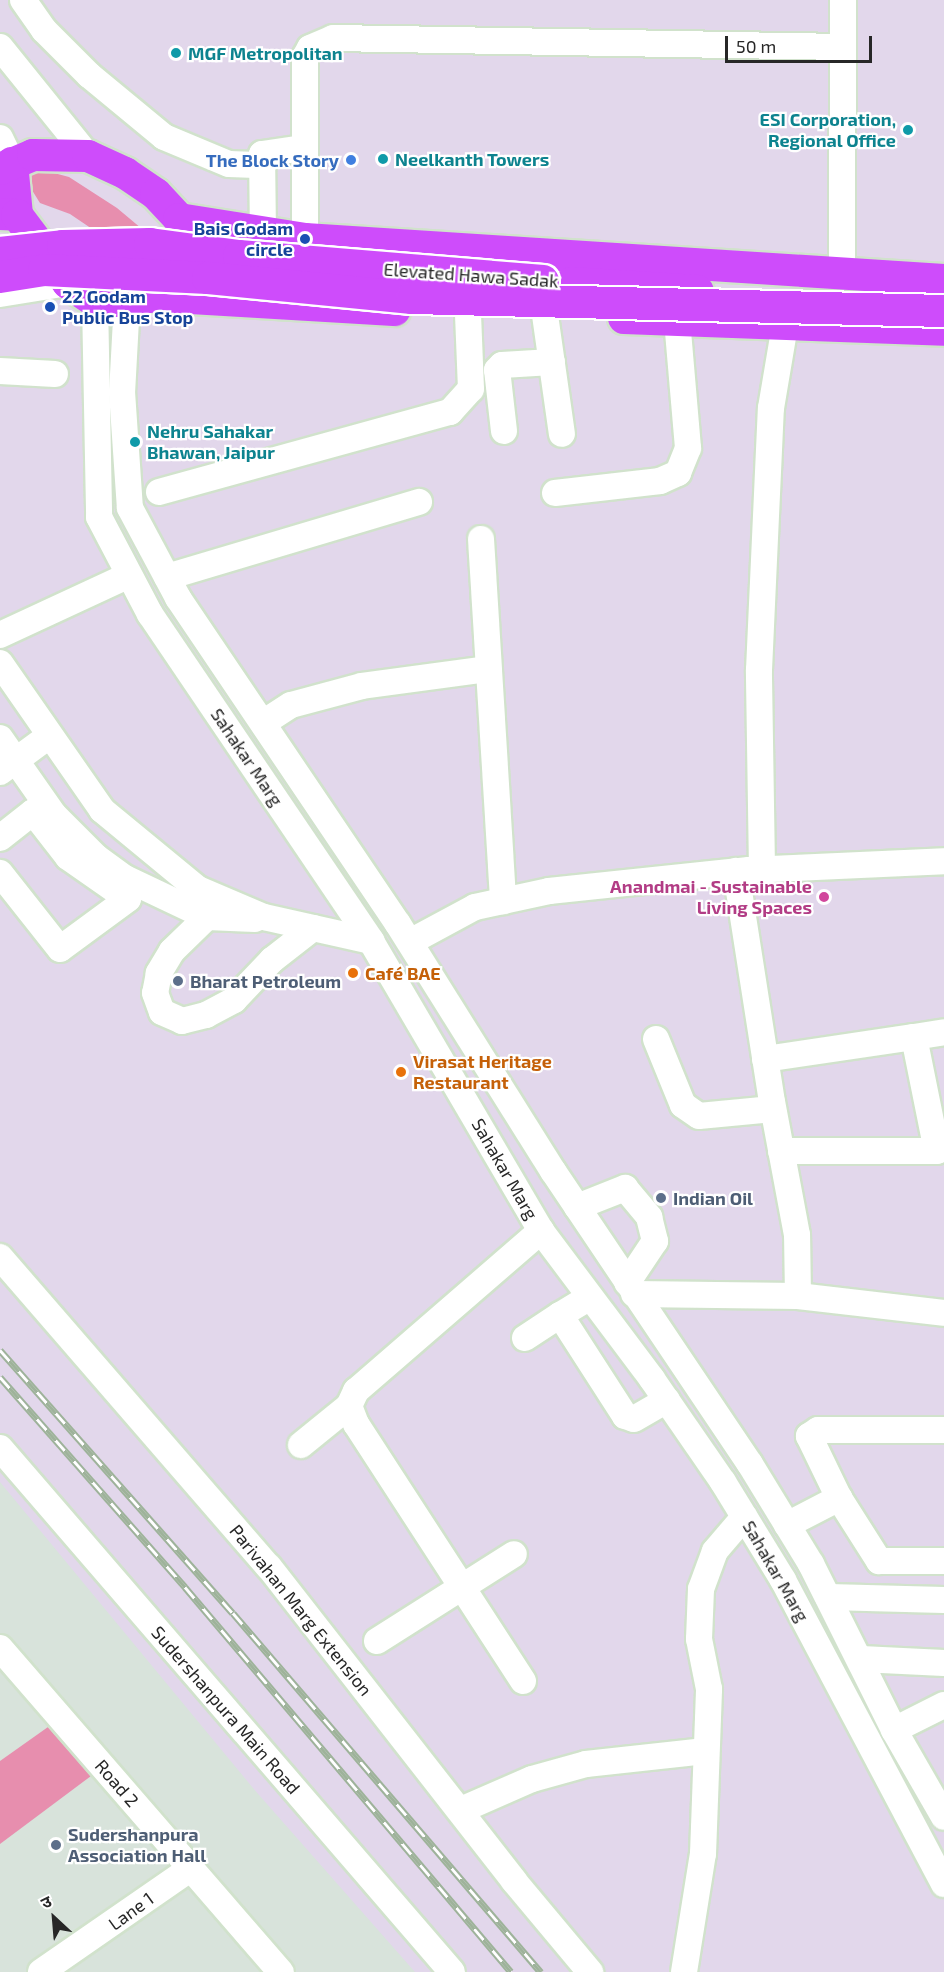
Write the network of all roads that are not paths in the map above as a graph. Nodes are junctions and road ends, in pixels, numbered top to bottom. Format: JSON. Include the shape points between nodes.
{"nodes":[{"id":1,"x":23,"y":0,"type":"edge"},
{"id":2,"x":843,"y":0,"type":"edge"},
{"id":3,"x":0,"y":46,"type":"edge"},
{"id":4,"x":842,"y":47,"type":"junction"},
{"id":5,"x":303,"y":148,"type":"junction"},
{"id":6,"x":4,"y":156,"type":"edge"},
{"id":7,"x":88,"y":156,"type":"junction"},
{"id":8,"x":263,"y":165,"type":"junction"},
{"id":9,"x":9,"y":214,"type":"edge"},
{"id":10,"x":179,"y":219,"type":"junction"},
{"id":11,"x":263,"y":234,"type":"junction"},
{"id":12,"x":304,"y":238,"type":"junction"},
{"id":13,"x":0,"y":253,"type":"edge"},
{"id":14,"x":842,"y":275,"type":"junction"},
{"id":15,"x":0,"y":277,"type":"edge"},
{"id":16,"x":944,"y":280,"type":"edge"},
{"id":17,"x":68,"y":284,"type":"junction"},
{"id":18,"x":944,"y":289,"type":"edge"},
{"id":19,"x":0,"y":294,"type":"edge"},
{"id":20,"x":141,"y":299,"type":"junction"},
{"id":21,"x":95,"y":301,"type":"junction"},
{"id":22,"x":944,"y":311,"type":"edge"},
{"id":23,"x":468,"y":314,"type":"junction"},
{"id":24,"x":545,"y":315,"type":"junction"},
{"id":25,"x":677,"y":320,"type":"junction"},
{"id":26,"x":785,"y":325,"type":"junction"},
{"id":27,"x":944,"y":330,"type":"edge"},
{"id":28,"x":552,"y":362,"type":"junction"},
{"id":29,"x":0,"y":371,"type":"edge"},
{"id":30,"x":55,"y":374,"type":"dead end"},
{"id":31,"x":504,"y":431,"type":"dead end"},
{"id":32,"x":562,"y":434,"type":"dead end"},
{"id":33,"x":159,"y":492,"type":"dead end"},
{"id":34,"x":555,"y":493,"type":"dead end"},
{"id":35,"x":419,"y":502,"type":"dead end"},
{"id":36,"x":481,"y":539,"type":"dead end"},
{"id":37,"x":129,"y":575,"type":"junction"},
{"id":38,"x":167,"y":577,"type":"junction"},
{"id":39,"x":0,"y":635,"type":"edge"},
{"id":40,"x":0,"y":663,"type":"edge"},
{"id":41,"x":487,"y":669,"type":"junction"},
{"id":42,"x":263,"y":723,"type":"junction"},
{"id":43,"x":49,"y":736,"type":"junction"},
{"id":44,"x":0,"y":738,"type":"edge"},
{"id":45,"x":7,"y":766,"type":"edge"},
{"id":46,"x":0,"y":838,"type":"edge"},
{"id":47,"x":944,"y":861,"type":"edge"},
{"id":48,"x":762,"y":869,"type":"junction"},
{"id":49,"x":736,"y":871,"type":"junction"},
{"id":50,"x":0,"y":873,"type":"edge"},
{"id":51,"x":503,"y":901,"type":"junction"},
{"id":52,"x":207,"y":917,"type":"junction"},
{"id":53,"x":264,"y":917,"type":"junction"},
{"id":54,"x":312,"y":928,"type":"junction"},
{"id":55,"x":371,"y":941,"type":"junction"},
{"id":56,"x":410,"y":942,"type":"junction"},
{"id":57,"x":944,"y":1032,"type":"edge"},
{"id":58,"x":914,"y":1037,"type":"junction"},
{"id":59,"x":656,"y":1039,"type":"dead end"},
{"id":60,"x":765,"y":1059,"type":"junction"},
{"id":61,"x":773,"y":1109,"type":"junction"},
{"id":62,"x":781,"y":1151,"type":"junction"},
{"id":63,"x":941,"y":1151,"type":"edge"},
{"id":64,"x":577,"y":1207,"type":"junction"},
{"id":65,"x":541,"y":1231,"type":"junction"},
{"id":66,"x":0,"y":1257,"type":"edge"},
{"id":67,"x":630,"y":1288,"type":"junction"},
{"id":68,"x":798,"y":1296,"type":"junction"},
{"id":69,"x":590,"y":1297,"type":"junction"},
{"id":70,"x":944,"y":1313,"type":"edge"},
{"id":71,"x":560,"y":1315,"type":"junction"},
{"id":72,"x":525,"y":1338,"type":"dead end"},
{"id":73,"x":667,"y":1400,"type":"junction"},
{"id":74,"x":349,"y":1406,"type":"junction"},
{"id":75,"x":944,"y":1430,"type":"edge"},
{"id":76,"x":301,"y":1445,"type":"dead end"},
{"id":77,"x":0,"y":1448,"type":"edge"},
{"id":78,"x":839,"y":1498,"type":"junction"},
{"id":79,"x":744,"y":1517,"type":"junction"},
{"id":80,"x":787,"y":1526,"type":"junction"},
{"id":81,"x":514,"y":1554,"type":"dead end"},
{"id":82,"x":944,"y":1561,"type":"edge"},
{"id":83,"x":460,"y":1587,"type":"junction"},
{"id":84,"x":828,"y":1597,"type":"junction"},
{"id":85,"x":944,"y":1600,"type":"edge"},
{"id":86,"x":377,"y":1641,"type":"dead end"},
{"id":87,"x":0,"y":1648,"type":"edge"},
{"id":88,"x":861,"y":1659,"type":"junction"},
{"id":89,"x":944,"y":1664,"type":"edge"},
{"id":90,"x":523,"y":1681,"type":"dead end"},
{"id":91,"x":944,"y":1705,"type":"edge"},
{"id":92,"x":894,"y":1730,"type":"junction"},
{"id":93,"x":705,"y":1751,"type":"junction"},
{"id":94,"x":461,"y":1810,"type":"junction"},
{"id":95,"x":944,"y":1817,"type":"edge"},
{"id":96,"x":190,"y":1868,"type":"junction"},
{"id":97,"x":944,"y":1884,"type":"edge"},
{"id":98,"x":42,"y":1972,"type":"edge"},
{"id":99,"x":281,"y":1972,"type":"edge"},
{"id":100,"x":452,"y":1972,"type":"edge"},
{"id":101,"x":590,"y":1972,"type":"edge"},
{"id":102,"x":684,"y":1972,"type":"edge"}],
"edges":[{"from":1,"to":8,"type":"street","via":[[44,30],[89,75],[164,137],[229,164]]},
{"from":2,"to":4,"type":"street"},
{"from":3,"to":7,"type":"street"},
{"from":4,"to":5,"type":"street","via":[[333,38],[310,48],[305,57]]},
{"from":4,"to":14,"type":"street"},
{"from":5,"to":8,"type":"street","via":[[269,150],[262,154]]},
{"from":5,"to":12,"type":"street"},
{"from":6,"to":7,"type":"main road"},
{"from":6,"to":9,"type":"main road"},
{"from":7,"to":10,"type":"main road","via":[[133,178]]},
{"from":8,"to":11,"type":"street"},
{"from":9,"to":17,"type":"main road"},
{"from":10,"to":11,"type":"main road"},
{"from":10,"to":20,"type":"main road","via":[[189,242],[184,270],[175,286]]},
{"from":11,"to":12,"type":"main road"},
{"from":12,"to":14,"type":"main road"},
{"from":13,"to":18,"type":"main road","name":"Elevated Hawa Sadak","bridge":true,"via":[[63,246],[150,244],[239,256],[769,295],[909,294]]},
{"from":14,"to":16,"type":"main road"},
{"from":15,"to":22,"type":"main road","name":"Elevated Hawa Sadak","bridge":true,"via":[[44,270],[208,278],[412,298]]},
{"from":17,"to":19,"type":"street"},
{"from":17,"to":21,"type":"main road"},
{"from":20,"to":21,"type":"main road"},
{"from":20,"to":23,"type":"main road"},
{"from":20,"to":38,"type":"street","name":"Sahakar Marg","via":[[122,392],[130,508]]},
{"from":21,"to":37,"type":"street","name":"Sahakar Marg","via":[[99,517]]},
{"from":23,"to":24,"type":"main road"},
{"from":23,"to":33,"type":"street","via":[[471,389],[450,412]]},
{"from":24,"to":25,"type":"main road"},
{"from":24,"to":28,"type":"street"},
{"from":25,"to":26,"type":"main road"},
{"from":25,"to":34,"type":"street","via":[[688,448],[678,473],[660,481]]},
{"from":26,"to":27,"type":"main road"},
{"from":26,"to":48,"type":"street","via":[[771,408],[762,605]]},
{"from":28,"to":31,"type":"street","via":[[502,365],[497,370]]},
{"from":28,"to":32,"type":"street"},
{"from":29,"to":30,"type":"street"},
{"from":35,"to":38,"type":"street"},
{"from":36,"to":41,"type":"street"},
{"from":37,"to":39,"type":"street"},
{"from":37,"to":55,"type":"street","name":"Sahakar Marg","via":[[157,624]]},
{"from":38,"to":42,"type":"street","name":"Sahakar Marg"},
{"from":40,"to":43,"type":"street"},
{"from":41,"to":42,"type":"street","via":[[362,686],[291,705]]},
{"from":41,"to":51,"type":"street"},
{"from":42,"to":56,"type":"street","name":"Sahakar Marg"},
{"from":43,"to":45,"type":"street"},
{"from":43,"to":53,"type":"street","via":[[102,810],[198,889]]},
{"from":44,"to":45,"type":"street"},
{"from":45,"to":52,"type":"street","via":[[96,857],[124,878]]},
{"from":46,"to":50,"type":"street","via":[[33,812],[68,857],[128,899],[60,949]]},
{"from":47,"to":48,"type":"street"},
{"from":48,"to":49,"type":"street"},
{"from":49,"to":51,"type":"street","via":[[549,891]]},
{"from":49,"to":60,"type":"street"},
{"from":51,"to":56,"type":"street","via":[[475,907]]},
{"from":52,"to":53,"type":"street","via":[[245,921]]},
{"from":52,"to":54,"type":"street","via":[[172,951],[159,973],[155,993],[162,1012],[182,1021],[206,1015],[234,1000],[272,960]]},
{"from":53,"to":54,"type":"street"},
{"from":54,"to":55,"type":"street"},
{"from":55,"to":65,"type":"street","name":"Sahakar Marg"},
{"from":56,"to":64,"type":"street","name":"Sahakar Marg"},
{"from":57,"to":58,"type":"street"},
{"from":58,"to":60,"type":"street"},
{"from":58,"to":63,"type":"street"},
{"from":59,"to":61,"type":"street","via":[[683,1105],[699,1116]]},
{"from":60,"to":61,"type":"street"},
{"from":61,"to":62,"type":"street"},
{"from":62,"to":63,"type":"street"},
{"from":62,"to":68,"type":"street","via":[[797,1235]]},
{"from":64,"to":67,"type":"street","name":"Sahakar Marg"},
{"from":64,"to":67,"type":"street","via":[[625,1188],[649,1217],[655,1241]]},
{"from":65,"to":69,"type":"street","name":"Sahakar Marg"},
{"from":65,"to":74,"type":"street","via":[[356,1391]]},
{"from":66,"to":94,"type":"street","name":"Parivahan Marg Extension","via":[[269,1567]]},
{"from":67,"to":68,"type":"street"},
{"from":67,"to":80,"type":"street","name":"Sahakar Marg"},
{"from":68,"to":70,"type":"street"},
{"from":69,"to":71,"type":"street"},
{"from":69,"to":73,"type":"street","name":"Sahakar Marg"},
{"from":71,"to":72,"type":"street"},
{"from":71,"to":73,"type":"street","via":[[625,1416],[634,1419]]},
{"from":73,"to":79,"type":"street","name":"Sahakar Marg"},
{"from":74,"to":76,"type":"street"},
{"from":74,"to":83,"type":"street","via":[[356,1424]]},
{"from":75,"to":78,"type":"street","via":[[811,1432],[809,1441]]},
{"from":77,"to":100,"type":"street","name":"Sudershanpura Main Road"},
{"from":78,"to":80,"type":"street"},
{"from":78,"to":82,"type":"street","via":[[879,1561]]},
{"from":79,"to":93,"type":"street","via":[[715,1551],[701,1589],[699,1639],[709,1689]]},
{"from":79,"to":97,"type":"street","name":"Sahakar Marg","via":[[783,1580]]},
{"from":80,"to":84,"type":"street","name":"Sahakar Marg"},
{"from":81,"to":83,"type":"street"},
{"from":83,"to":86,"type":"street"},
{"from":83,"to":90,"type":"street"},
{"from":84,"to":85,"type":"street"},
{"from":84,"to":88,"type":"street","name":"Sahakar Marg"},
{"from":87,"to":96,"type":"street","name":"Road 2"},
{"from":88,"to":89,"type":"street"},
{"from":88,"to":92,"type":"street","name":"Sahakar Marg"},
{"from":91,"to":92,"type":"street"},
{"from":92,"to":95,"type":"street","name":"Sahakar Marg"},
{"from":93,"to":94,"type":"street","via":[[586,1764],[532,1779]]},
{"from":93,"to":102,"type":"street","via":[[703,1854]]},
{"from":94,"to":101,"type":"street","name":"Parivahan Marg Extension"},
{"from":96,"to":98,"type":"street","name":"Lane 1"},
{"from":96,"to":99,"type":"street","name":"Road 2"}]}
